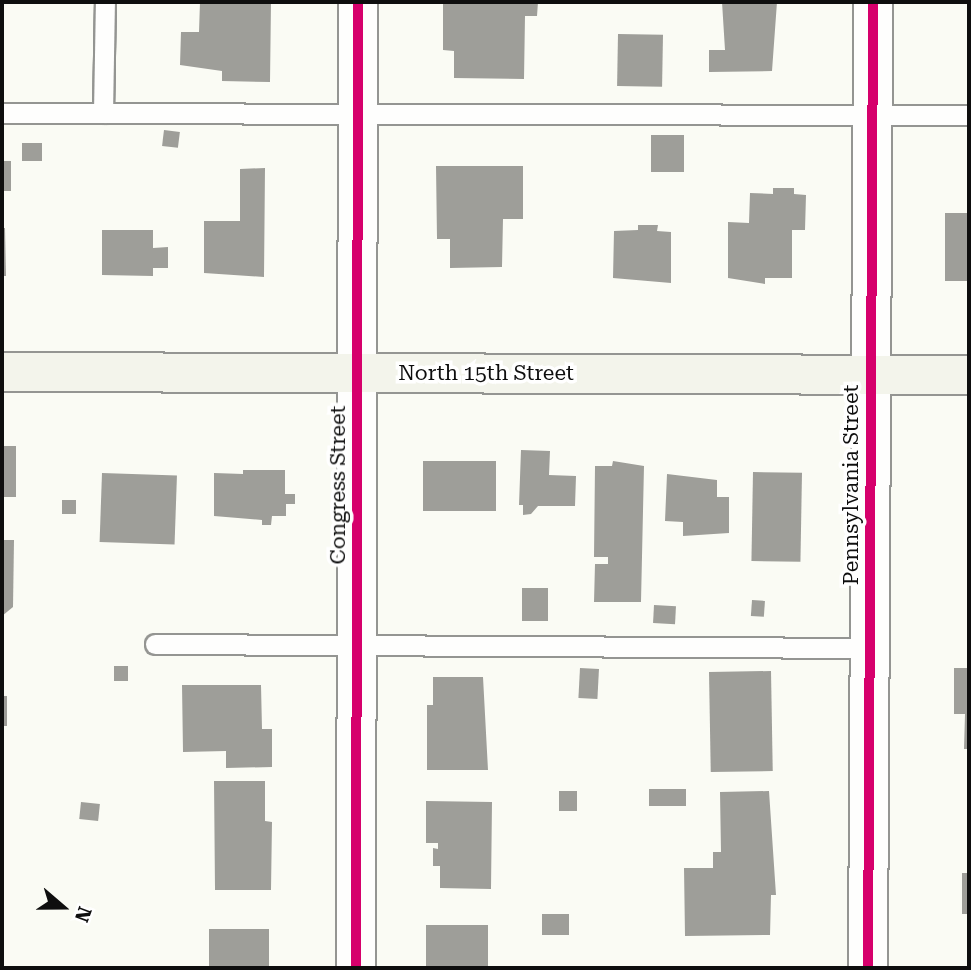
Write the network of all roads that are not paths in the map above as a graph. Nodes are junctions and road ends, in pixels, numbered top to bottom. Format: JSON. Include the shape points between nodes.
{"nodes":[{"id":1,"x":106,"y":2,"type":"edge"},
{"id":2,"x":358,"y":2,"type":"edge"},
{"id":3,"x":873,"y":2,"type":"edge"},
{"id":4,"x":2,"y":113,"type":"edge"},
{"id":5,"x":103,"y":113,"type":"junction"},
{"id":6,"x":358,"y":113,"type":"junction"},
{"id":7,"x":873,"y":115,"type":"junction"},
{"id":8,"x":969,"y":115,"type":"edge"},
{"id":9,"x":2,"y":372,"type":"edge"},
{"id":10,"x":357,"y":373,"type":"junction"},
{"id":11,"x":871,"y":374,"type":"junction"},
{"id":12,"x":969,"y":375,"type":"edge"},
{"id":13,"x":357,"y":643,"type":"junction"},
{"id":14,"x":155,"y":644,"type":"dead end"},
{"id":15,"x":869,"y":648,"type":"junction"},
{"id":16,"x":356,"y":968,"type":"edge"},
{"id":17,"x":868,"y":968,"type":"edge"}],
"edges":[{"from":1,"to":5,"type":"lane"},
{"from":2,"to":6,"type":"street","name":"Congress Street"},
{"from":3,"to":7,"type":"street","name":"Pennsylvania Street"},
{"from":4,"to":5,"type":"lane"},
{"from":5,"to":6,"type":"lane"},
{"from":6,"to":7,"type":"lane"},
{"from":6,"to":10,"type":"street","name":"Congress Street"},
{"from":7,"to":8,"type":"lane"},
{"from":7,"to":11,"type":"street","name":"Pennsylvania Street"},
{"from":9,"to":10,"type":"main road","name":"North 15th Street"},
{"from":10,"to":11,"type":"main road","name":"North 15th Street"},
{"from":10,"to":13,"type":"street","name":"Congress Street"},
{"from":11,"to":12,"type":"main road","name":"North 15th Street"},
{"from":11,"to":15,"type":"street","name":"Pennsylvania Street"},
{"from":13,"to":14,"type":"lane"},
{"from":13,"to":15,"type":"lane"},
{"from":13,"to":16,"type":"street","name":"Congress Street"},
{"from":15,"to":17,"type":"street","name":"Pennsylvania Street"}]}
